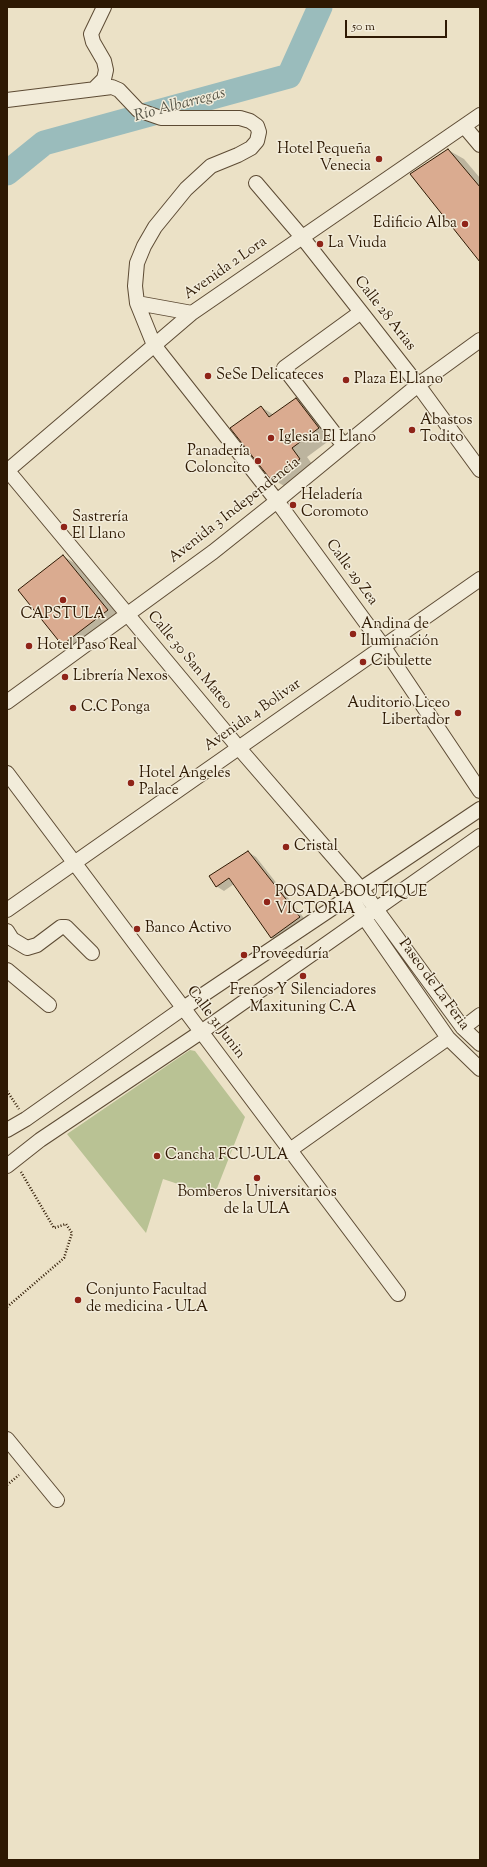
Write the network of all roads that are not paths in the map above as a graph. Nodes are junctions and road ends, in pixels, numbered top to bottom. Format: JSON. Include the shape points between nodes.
{"nodes":[{"id":1,"x":104,"y":7,"type":"edge"},
{"id":2,"x":95,"y":88,"type":"junction"},
{"id":3,"x":7,"y":100,"type":"edge"},
{"id":4,"x":480,"y":114,"type":"edge"},
{"id":5,"x":464,"y":126,"type":"junction"},
{"id":6,"x":480,"y":145,"type":"edge"},
{"id":7,"x":256,"y":183,"type":"dead end"},
{"id":8,"x":302,"y":237,"type":"junction"},
{"id":9,"x":137,"y":303,"type":"junction"},
{"id":10,"x":361,"y":312,"type":"junction"},
{"id":11,"x":192,"y":313,"type":"junction"},
{"id":12,"x":480,"y":340,"type":"edge"},
{"id":13,"x":154,"y":345,"type":"junction"},
{"id":14,"x":418,"y":385,"type":"junction"},
{"id":15,"x":344,"y":446,"type":"junction"},
{"id":16,"x":480,"y":470,"type":"edge"},
{"id":17,"x":7,"y":471,"type":"edge"},
{"id":18,"x":277,"y":501,"type":"junction"},
{"id":19,"x":480,"y":579,"type":"edge"},
{"id":20,"x":128,"y":614,"type":"junction"},
{"id":21,"x":383,"y":646,"type":"junction"},
{"id":22,"x":7,"y":702,"type":"edge"},
{"id":23,"x":238,"y":747,"type":"junction"},
{"id":24,"x":7,"y":773,"type":"edge"},
{"id":25,"x":480,"y":791,"type":"edge"},
{"id":26,"x":480,"y":809,"type":"edge"},
{"id":27,"x":480,"y":836,"type":"edge"},
{"id":28,"x":75,"y":864,"type":"junction"},
{"id":29,"x":356,"y":894,"type":"junction"},
{"id":30,"x":377,"y":909,"type":"junction"},
{"id":31,"x":7,"y":910,"type":"edge"},
{"id":32,"x":365,"y":917,"type":"junction"},
{"id":33,"x":9,"y":938,"type":"edge"},
{"id":34,"x":92,"y":953,"type":"dead end"},
{"id":35,"x":7,"y":970,"type":"edge"},
{"id":36,"x":49,"y":1005,"type":"dead end"},
{"id":37,"x":182,"y":1009,"type":"junction"},
{"id":38,"x":480,"y":1015,"type":"edge"},
{"id":39,"x":463,"y":1028,"type":"junction"},
{"id":40,"x":201,"y":1032,"type":"junction"},
{"id":41,"x":448,"y":1038,"type":"junction"},
{"id":42,"x":480,"y":1044,"type":"edge"},
{"id":43,"x":480,"y":1069,"type":"edge"},
{"id":44,"x":7,"y":1130,"type":"edge"},
{"id":45,"x":290,"y":1150,"type":"junction"},
{"id":46,"x":11,"y":1163,"type":"edge"},
{"id":47,"x":398,"y":1294,"type":"dead end"},
{"id":48,"x":7,"y":1438,"type":"edge"},
{"id":49,"x":57,"y":1500,"type":"dead end"}],
"edges":[{"from":1,"to":2,"type":"street","via":[[91,34],[106,70],[104,79]]},
{"from":2,"to":3,"type":"street"},
{"from":2,"to":9,"type":"street","name":"Calle 29 Zea","via":[[112,87],[119,90],[138,110],[161,118],[240,118],[257,126],[259,132],[257,141],[251,148],[211,166],[186,189],[155,227],[137,264]]},
{"from":4,"to":5,"type":"street","name":"Avenida 2 Lora"},
{"from":5,"to":6,"type":"street"},
{"from":5,"to":8,"type":"street","name":"Avenida 2 Lora"},
{"from":7,"to":8,"type":"street","name":"Calle 28 Arias"},
{"from":8,"to":10,"type":"street","name":"Calle 28 Arias"},
{"from":8,"to":11,"type":"street","name":"Avenida 2 Lora"},
{"from":9,"to":11,"type":"street"},
{"from":9,"to":13,"type":"street","name":"Calle 29 Zea"},
{"from":10,"to":14,"type":"street","name":"Calle 28 Arias"},
{"from":10,"to":15,"type":"street","via":[[284,368]]},
{"from":11,"to":13,"type":"street","name":"Avenida 2 Lora"},
{"from":12,"to":14,"type":"street","name":"Avenida 3 Independencia"},
{"from":13,"to":17,"type":"street","name":"Avenida 2 Lora"},
{"from":13,"to":18,"type":"street","name":"Calle 29 Zea"},
{"from":14,"to":15,"type":"street","name":"Avenida 3 Independencia"},
{"from":14,"to":16,"type":"street","name":"Calle 28 Arias"},
{"from":15,"to":18,"type":"street","name":"Avenida 3 Independencia"},
{"from":17,"to":20,"type":"street","name":"Calle 30 San Mateo"},
{"from":18,"to":20,"type":"street","name":"Avenida 3 Independencia"},
{"from":18,"to":21,"type":"street","name":"Calle 29 Zea"},
{"from":19,"to":21,"type":"street","name":"Avenida 4 Bolivar"},
{"from":20,"to":22,"type":"street","name":"Avenida 3 Independencia"},
{"from":20,"to":23,"type":"street","name":"Calle 30 San Mateo"},
{"from":21,"to":23,"type":"street","name":"Avenida 4 Bolivar"},
{"from":21,"to":25,"type":"street","name":"Calle 29 Zea"},
{"from":23,"to":28,"type":"street","name":"Avenida 4 Bolivar"},
{"from":23,"to":29,"type":"street","name":"Calle 30 San Mateo"},
{"from":24,"to":28,"type":"street","name":"Calle 31 Junin"},
{"from":26,"to":29,"type":"street"},
{"from":27,"to":30,"type":"street"},
{"from":28,"to":31,"type":"street","name":"Avenida 4 Bolivar"},
{"from":28,"to":37,"type":"street","name":"Calle 31 Junin"},
{"from":29,"to":30,"type":"street"},
{"from":29,"to":32,"type":"street","name":"Paseo de La Feria"},
{"from":29,"to":37,"type":"street"},
{"from":30,"to":32,"type":"street"},
{"from":30,"to":39,"type":"street"},
{"from":32,"to":40,"type":"street"},
{"from":32,"to":41,"type":"street","name":"Paseo de La Feria"},
{"from":33,"to":34,"type":"street","via":[[27,948],[37,945],[61,927],[66,927]]},
{"from":35,"to":36,"type":"street"},
{"from":37,"to":40,"type":"street","name":"Calle 31 Junin"},
{"from":37,"to":44,"type":"street"},
{"from":38,"to":39,"type":"street"},
{"from":39,"to":42,"type":"street","name":"Paseo de La Feria"},
{"from":40,"to":45,"type":"street","name":"Calle 31 Junin"},
{"from":40,"to":46,"type":"street","via":[[40,1140]]},
{"from":41,"to":43,"type":"street","name":"Paseo de La Feria"},
{"from":41,"to":45,"type":"street"},
{"from":45,"to":47,"type":"street","name":"Calle 31 Junin"},
{"from":48,"to":49,"type":"street"}]}
